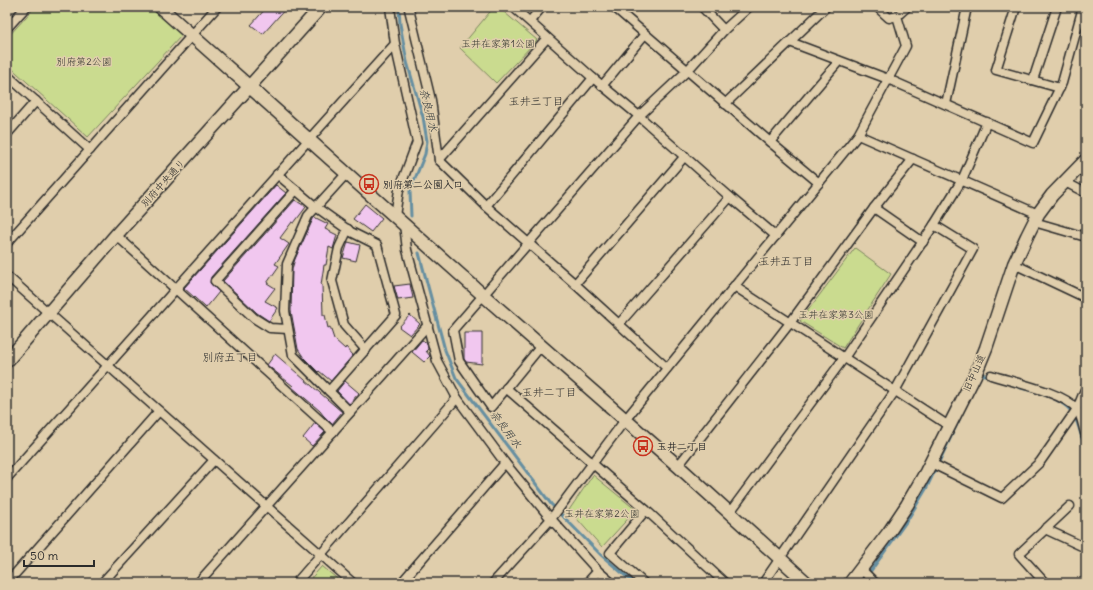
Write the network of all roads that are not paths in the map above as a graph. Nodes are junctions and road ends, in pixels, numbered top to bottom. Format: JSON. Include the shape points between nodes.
{"nodes":[{"id":1,"x":26,"y":7,"type":"edge"},
{"id":2,"x":160,"y":7,"type":"edge"},
{"id":3,"x":217,"y":7,"type":"edge"},
{"id":4,"x":321,"y":7,"type":"edge"},
{"id":5,"x":390,"y":7,"type":"edge"},
{"id":6,"x":410,"y":7,"type":"edge"},
{"id":7,"x":513,"y":7,"type":"edge"},
{"id":8,"x":542,"y":7,"type":"edge"},
{"id":9,"x":614,"y":7,"type":"edge"},
{"id":10,"x":702,"y":7,"type":"edge"},
{"id":11,"x":749,"y":7,"type":"edge"},
{"id":12,"x":826,"y":7,"type":"edge"},
{"id":13,"x":877,"y":7,"type":"edge"},
{"id":14,"x":907,"y":7,"type":"edge"},
{"id":15,"x":967,"y":7,"type":"edge"},
{"id":16,"x":1016,"y":7,"type":"edge"},
{"id":17,"x":1057,"y":7,"type":"edge"},
{"id":18,"x":1084,"y":7,"type":"edge"},
{"id":19,"x":897,"y":16,"type":"junction"},
{"id":20,"x":530,"y":22,"type":"junction"},
{"id":21,"x":7,"y":28,"type":"edge"},
{"id":22,"x":724,"y":30,"type":"junction"},
{"id":23,"x":645,"y":34,"type":"junction"},
{"id":24,"x":192,"y":36,"type":"junction"},
{"id":25,"x":547,"y":38,"type":"junction"},
{"id":26,"x":790,"y":42,"type":"junction"},
{"id":27,"x":395,"y":44,"type":"junction"},
{"id":28,"x":839,"y":61,"type":"junction"},
{"id":29,"x":687,"y":71,"type":"junction"},
{"id":30,"x":7,"y":75,"type":"edge"},
{"id":31,"x":593,"y":78,"type":"junction"},
{"id":32,"x":888,"y":79,"type":"junction"},
{"id":33,"x":1033,"y":80,"type":"junction"},
{"id":34,"x":602,"y":86,"type":"junction"},
{"id":35,"x":249,"y":87,"type":"junction"},
{"id":36,"x":1060,"y":88,"type":"junction"},
{"id":37,"x":36,"y":101,"type":"junction"},
{"id":38,"x":725,"y":104,"type":"junction"},
{"id":39,"x":946,"y":104,"type":"junction"},
{"id":40,"x":639,"y":116,"type":"junction"},
{"id":41,"x":987,"y":122,"type":"junction"},
{"id":42,"x":7,"y":134,"type":"edge"},
{"id":43,"x":858,"y":135,"type":"junction"},
{"id":44,"x":308,"y":139,"type":"junction"},
{"id":45,"x":770,"y":142,"type":"junction"},
{"id":46,"x":90,"y":150,"type":"junction"},
{"id":47,"x":685,"y":156,"type":"junction"},
{"id":48,"x":913,"y":159,"type":"junction"},
{"id":49,"x":439,"y":160,"type":"junction"},
{"id":50,"x":1085,"y":161,"type":"edge"},
{"id":51,"x":347,"y":173,"type":"junction"},
{"id":52,"x":277,"y":174,"type":"junction"},
{"id":53,"x":962,"y":180,"type":"junction"},
{"id":54,"x":1065,"y":182,"type":"junction"},
{"id":55,"x":819,"y":183,"type":"junction"},
{"id":56,"x":296,"y":190,"type":"junction"},
{"id":57,"x":1086,"y":193,"type":"edge"},
{"id":58,"x":730,"y":197,"type":"junction"},
{"id":59,"x":486,"y":206,"type":"junction"},
{"id":60,"x":316,"y":207,"type":"junction"},
{"id":61,"x":874,"y":208,"type":"junction"},
{"id":62,"x":395,"y":216,"type":"junction"},
{"id":63,"x":1036,"y":218,"type":"junction"},
{"id":64,"x":404,"y":224,"type":"junction"},
{"id":65,"x":934,"y":225,"type":"junction"},
{"id":66,"x":348,"y":230,"type":"junction"},
{"id":67,"x":116,"y":235,"type":"junction"},
{"id":68,"x":776,"y":236,"type":"junction"},
{"id":69,"x":1086,"y":237,"type":"edge"},
{"id":70,"x":923,"y":242,"type":"junction"},
{"id":71,"x":7,"y":243,"type":"edge"},
{"id":72,"x":528,"y":244,"type":"junction"},
{"id":73,"x":1014,"y":264,"type":"junction"},
{"id":74,"x":7,"y":276,"type":"edge"},
{"id":75,"x":575,"y":284,"type":"junction"},
{"id":76,"x":734,"y":286,"type":"junction"},
{"id":77,"x":176,"y":290,"type":"junction"},
{"id":78,"x":483,"y":295,"type":"junction"},
{"id":79,"x":1086,"y":298,"type":"edge"},
{"id":80,"x":49,"y":314,"type":"junction"},
{"id":81,"x":790,"y":323,"type":"junction"},
{"id":82,"x":619,"y":324,"type":"junction"},
{"id":83,"x":428,"y":325,"type":"junction"},
{"id":84,"x":288,"y":329,"type":"junction"},
{"id":85,"x":541,"y":346,"type":"junction"},
{"id":86,"x":366,"y":350,"type":"junction"},
{"id":87,"x":844,"y":358,"type":"junction"},
{"id":88,"x":7,"y":361,"type":"edge"},
{"id":89,"x":108,"y":366,"type":"junction"},
{"id":90,"x":667,"y":368,"type":"junction"},
{"id":91,"x":991,"y":375,"type":"dead end"},
{"id":92,"x":506,"y":388,"type":"junction"},
{"id":93,"x":895,"y":391,"type":"junction"},
{"id":94,"x":1085,"y":391,"type":"edge"},
{"id":95,"x":330,"y":392,"type":"junction"},
{"id":96,"x":457,"y":398,"type":"junction"},
{"id":97,"x":1076,"y":409,"type":"junction"},
{"id":98,"x":159,"y":412,"type":"junction"},
{"id":99,"x":350,"y":412,"type":"junction"},
{"id":100,"x":625,"y":420,"type":"junction"},
{"id":101,"x":949,"y":426,"type":"junction"},
{"id":102,"x":333,"y":432,"type":"junction"},
{"id":103,"x":1086,"y":436,"type":"edge"},
{"id":104,"x":214,"y":460,"type":"junction"},
{"id":105,"x":931,"y":462,"type":"junction"},
{"id":106,"x":505,"y":463,"type":"junction"},
{"id":107,"x":592,"y":463,"type":"junction"},
{"id":108,"x":678,"y":466,"type":"junction"},
{"id":109,"x":7,"y":478,"type":"edge"},
{"id":110,"x":266,"y":506,"type":"junction"},
{"id":111,"x":1070,"y":506,"type":"dead end"},
{"id":112,"x":646,"y":510,"type":"junction"},
{"id":113,"x":730,"y":512,"type":"junction"},
{"id":114,"x":551,"y":519,"type":"junction"},
{"id":115,"x":1045,"y":529,"type":"junction"},
{"id":116,"x":1086,"y":548,"type":"edge"},
{"id":117,"x":321,"y":555,"type":"junction"},
{"id":118,"x":780,"y":558,"type":"junction"},
{"id":119,"x":861,"y":569,"type":"junction"},
{"id":120,"x":598,"y":571,"type":"junction"},
{"id":121,"x":7,"y":583,"type":"edge"},
{"id":122,"x":102,"y":583,"type":"edge"},
{"id":123,"x":198,"y":583,"type":"edge"},
{"id":124,"x":296,"y":583,"type":"edge"},
{"id":125,"x":353,"y":583,"type":"edge"},
{"id":126,"x":401,"y":583,"type":"edge"},
{"id":127,"x":493,"y":583,"type":"edge"},
{"id":128,"x":588,"y":583,"type":"edge"},
{"id":129,"x":612,"y":583,"type":"edge"},
{"id":130,"x":644,"y":583,"type":"edge"},
{"id":131,"x":725,"y":583,"type":"edge"},
{"id":132,"x":763,"y":583,"type":"edge"},
{"id":133,"x":807,"y":583,"type":"edge"},
{"id":134,"x":850,"y":583,"type":"edge"},
{"id":135,"x":875,"y":583,"type":"edge"},
{"id":136,"x":1045,"y":583,"type":"edge"}],
"edges":[{"from":1,"to":21,"type":"street"},
{"from":2,"to":24,"type":"street"},
{"from":3,"to":24,"type":"street"},
{"from":4,"to":35,"type":"street","name":"別府中央通り"},
{"from":5,"to":27,"type":"street"},
{"from":6,"to":49,"type":"street","via":[[431,100]]},
{"from":7,"to":20,"type":"street"},
{"from":8,"to":20,"type":"street"},
{"from":9,"to":23,"type":"street"},
{"from":10,"to":22,"type":"street"},
{"from":11,"to":22,"type":"street"},
{"from":12,"to":26,"type":"street"},
{"from":13,"to":19,"type":"street","via":[[890,18]]},
{"from":14,"to":19,"type":"street"},
{"from":15,"to":39,"type":"street"},
{"from":16,"to":33,"type":"street","via":[[996,70]]},
{"from":17,"to":33,"type":"street"},
{"from":18,"to":36,"type":"street"},
{"from":19,"to":32,"type":"street","via":[[906,46]]},
{"from":20,"to":25,"type":"street"},
{"from":22,"to":29,"type":"street"},
{"from":23,"to":29,"type":"street"},
{"from":23,"to":34,"type":"street"},
{"from":24,"to":35,"type":"street"},
{"from":24,"to":46,"type":"street"},
{"from":25,"to":31,"type":"street"},
{"from":25,"to":49,"type":"street"},
{"from":26,"to":28,"type":"street"},
{"from":26,"to":38,"type":"street"},
{"from":27,"to":44,"type":"street"},
{"from":27,"to":62,"type":"street","via":[[417,142],[399,190]]},
{"from":28,"to":32,"type":"street"},
{"from":28,"to":45,"type":"street"},
{"from":29,"to":38,"type":"street"},
{"from":29,"to":40,"type":"street"},
{"from":30,"to":37,"type":"street"},
{"from":31,"to":34,"type":"street"},
{"from":31,"to":59,"type":"street"},
{"from":32,"to":39,"type":"street"},
{"from":32,"to":43,"type":"street"},
{"from":33,"to":36,"type":"street"},
{"from":34,"to":40,"type":"street"},
{"from":35,"to":44,"type":"street"},
{"from":35,"to":67,"type":"street","name":"別府中央通り"},
{"from":36,"to":41,"type":"street","via":[[1033,143]]},
{"from":37,"to":42,"type":"street"},
{"from":37,"to":46,"type":"street"},
{"from":38,"to":45,"type":"street"},
{"from":39,"to":41,"type":"street"},
{"from":40,"to":47,"type":"street"},
{"from":40,"to":72,"type":"street"},
{"from":41,"to":53,"type":"street"},
{"from":43,"to":48,"type":"street"},
{"from":43,"to":55,"type":"street"},
{"from":44,"to":51,"type":"street"},
{"from":44,"to":52,"type":"street"},
{"from":45,"to":55,"type":"street"},
{"from":46,"to":71,"type":"street"},
{"from":47,"to":58,"type":"street"},
{"from":47,"to":75,"type":"street"},
{"from":48,"to":53,"type":"street"},
{"from":48,"to":61,"type":"street"},
{"from":49,"to":59,"type":"street"},
{"from":50,"to":54,"type":"street","name":"旧中山道"},
{"from":51,"to":60,"type":"street"},
{"from":51,"to":62,"type":"street"},
{"from":52,"to":56,"type":"street"},
{"from":52,"to":77,"type":"street"},
{"from":53,"to":63,"type":"street"},
{"from":53,"to":65,"type":"street"},
{"from":54,"to":57,"type":"street"},
{"from":54,"to":63,"type":"street","name":"旧中山道"},
{"from":55,"to":68,"type":"street"},
{"from":56,"to":60,"type":"street"},
{"from":56,"to":84,"type":"street","via":[[215,281],[254,318],[270,328]]},
{"from":58,"to":68,"type":"street"},
{"from":58,"to":82,"type":"street"},
{"from":59,"to":72,"type":"street"},
{"from":60,"to":66,"type":"street"},
{"from":60,"to":84,"type":"street","via":[[308,216],[287,264],[285,311]]},
{"from":61,"to":70,"type":"street"},
{"from":61,"to":81,"type":"street"},
{"from":62,"to":64,"type":"street"},
{"from":63,"to":69,"type":"street"},
{"from":63,"to":73,"type":"street","name":"旧中山道"},
{"from":64,"to":78,"type":"street"},
{"from":64,"to":83,"type":"street","via":[[407,250]]},
{"from":65,"to":70,"type":"street"},
{"from":65,"to":93,"type":"street","via":[[973,249]]},
{"from":66,"to":86,"type":"street","via":[[339,248],[332,281],[344,325]]},
{"from":66,"to":86,"type":"street","via":[[377,245],[396,316]]},
{"from":67,"to":77,"type":"street"},
{"from":67,"to":80,"type":"street","name":"別府中央通り"},
{"from":68,"to":76,"type":"street"},
{"from":70,"to":87,"type":"street"},
{"from":72,"to":75,"type":"street"},
{"from":72,"to":78,"type":"street"},
{"from":73,"to":79,"type":"street"},
{"from":73,"to":101,"type":"street","name":"旧中山道","via":[[986,348]]},
{"from":74,"to":80,"type":"street"},
{"from":75,"to":82,"type":"street"},
{"from":76,"to":81,"type":"street"},
{"from":76,"to":90,"type":"street"},
{"from":77,"to":89,"type":"street"},
{"from":77,"to":102,"type":"street"},
{"from":78,"to":85,"type":"street"},
{"from":78,"to":92,"type":"street","via":[[453,330],[459,361],[491,407]]},
{"from":80,"to":88,"type":"street","name":"別府中央通り"},
{"from":80,"to":89,"type":"street"},
{"from":81,"to":87,"type":"street"},
{"from":81,"to":108,"type":"street"},
{"from":82,"to":90,"type":"street"},
{"from":83,"to":96,"type":"street","via":[[437,361]]},
{"from":83,"to":99,"type":"street"},
{"from":84,"to":95,"type":"street","via":[[293,355]]},
{"from":85,"to":92,"type":"street"},
{"from":85,"to":100,"type":"street"},
{"from":86,"to":95,"type":"street"},
{"from":87,"to":93,"type":"street"},
{"from":87,"to":113,"type":"street"},
{"from":89,"to":98,"type":"street"},
{"from":89,"to":109,"type":"street"},
{"from":90,"to":100,"type":"street"},
{"from":91,"to":97,"type":"street","via":[[1052,394]]},
{"from":92,"to":107,"type":"street"},
{"from":93,"to":101,"type":"street"},
{"from":93,"to":118,"type":"street"},
{"from":94,"to":97,"type":"street"},
{"from":95,"to":99,"type":"street"},
{"from":96,"to":106,"type":"street"},
{"from":96,"to":117,"type":"street"},
{"from":97,"to":103,"type":"street"},
{"from":97,"to":105,"type":"street","via":[[1040,462],[1002,498]]},
{"from":98,"to":104,"type":"street"},
{"from":98,"to":121,"type":"street"},
{"from":99,"to":102,"type":"street"},
{"from":100,"to":107,"type":"street"},
{"from":100,"to":108,"type":"street"},
{"from":101,"to":105,"type":"street","name":"旧中山道"},
{"from":102,"to":110,"type":"street"},
{"from":104,"to":110,"type":"street"},
{"from":104,"to":122,"type":"street"},
{"from":105,"to":119,"type":"street","name":"旧中山道","via":[[908,505]]},
{"from":106,"to":114,"type":"street"},
{"from":106,"to":126,"type":"street"},
{"from":107,"to":112,"type":"street"},
{"from":107,"to":114,"type":"street"},
{"from":108,"to":113,"type":"street"},
{"from":110,"to":117,"type":"street"},
{"from":110,"to":123,"type":"street"},
{"from":111,"to":115,"type":"street"},
{"from":112,"to":130,"type":"street","via":[[610,553]]},
{"from":112,"to":131,"type":"street"},
{"from":113,"to":118,"type":"street"},
{"from":114,"to":120,"type":"street"},
{"from":114,"to":127,"type":"street"},
{"from":115,"to":116,"type":"street"},
{"from":115,"to":136,"type":"street","via":[[1019,554]]},
{"from":117,"to":124,"type":"street"},
{"from":117,"to":125,"type":"street"},
{"from":118,"to":132,"type":"street"},
{"from":118,"to":133,"type":"street"},
{"from":119,"to":134,"type":"street","name":"旧中山道"},
{"from":119,"to":135,"type":"street"},
{"from":120,"to":128,"type":"street"},
{"from":120,"to":129,"type":"street"}]}
